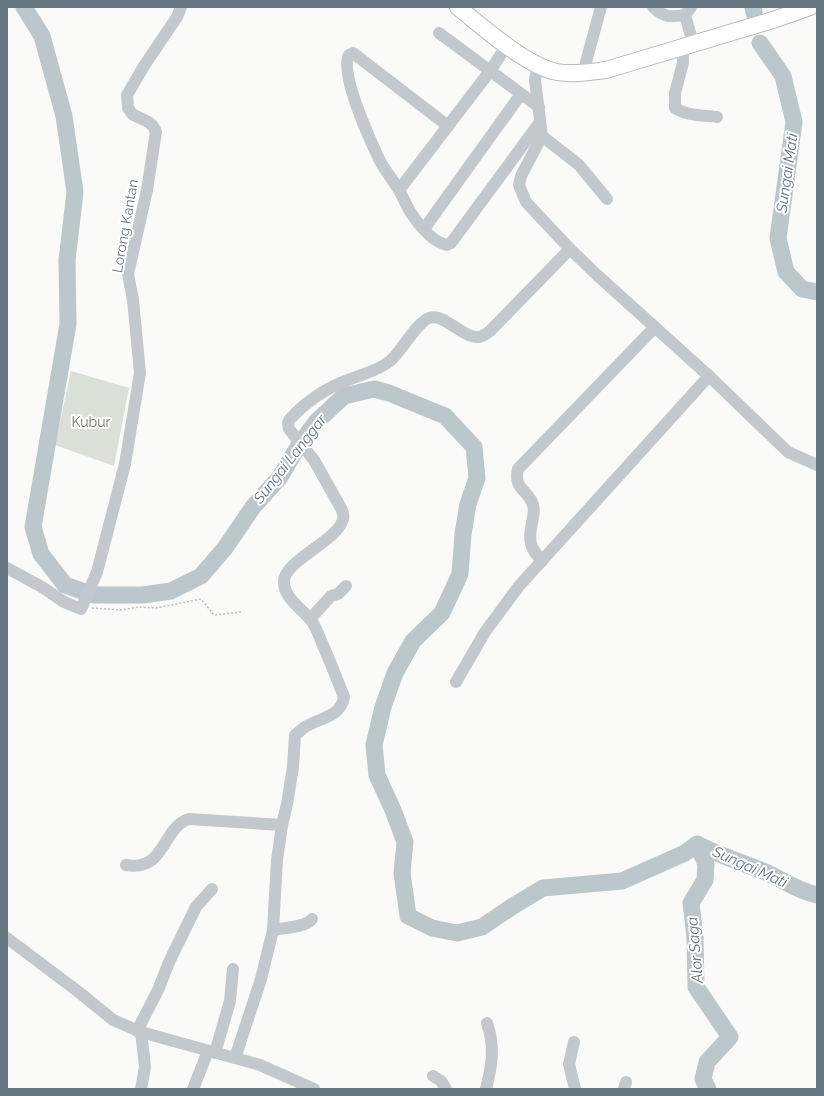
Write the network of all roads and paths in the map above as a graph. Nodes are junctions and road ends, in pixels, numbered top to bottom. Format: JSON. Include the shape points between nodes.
{"nodes":[{"id":1,"x":181,"y":7,"type":"edge"},
{"id":2,"x":601,"y":7,"type":"edge"},
{"id":3,"x":653,"y":7,"type":"edge"},
{"id":4,"x":810,"y":7,"type":"edge"},
{"id":5,"x":467,"y":10,"type":"edge"},
{"id":6,"x":688,"y":11,"type":"edge"},
{"id":7,"x":439,"y":32,"type":"dead end"},
{"id":8,"x":693,"y":43,"type":"junction"},
{"id":9,"x":507,"y":45,"type":"junction"},
{"id":10,"x":678,"y":48,"type":"junction"},
{"id":11,"x":538,"y":66,"type":"junction"},
{"id":12,"x":490,"y":71,"type":"junction"},
{"id":13,"x":583,"y":73,"type":"junction"},
{"id":14,"x":521,"y":94,"type":"junction"},
{"id":15,"x":539,"y":107,"type":"junction"},
{"id":16,"x":717,"y":117,"type":"dead end"},
{"id":17,"x":540,"y":122,"type":"junction"},
{"id":18,"x":448,"y":126,"type":"junction"},
{"id":19,"x":542,"y":136,"type":"junction"},
{"id":20,"x":399,"y":190,"type":"junction"},
{"id":21,"x":607,"y":199,"type":"dead end"},
{"id":22,"x":424,"y":229,"type":"junction"},
{"id":23,"x":570,"y":249,"type":"junction"},
{"id":24,"x":655,"y":327,"type":"junction"},
{"id":25,"x":709,"y":376,"type":"junction"},
{"id":26,"x":817,"y":464,"type":"edge"},
{"id":27,"x":542,"y":561,"type":"junction"},
{"id":28,"x":7,"y":568,"type":"edge"},
{"id":29,"x":346,"y":586,"type":"dead end"},
{"id":30,"x":82,"y":606,"type":"junction"},
{"id":31,"x":241,"y":612,"type":"dead end"},
{"id":32,"x":310,"y":619,"type":"junction"},
{"id":33,"x":456,"y":682,"type":"dead end"},
{"id":34,"x":282,"y":825,"type":"junction"},
{"id":35,"x":126,"y":865,"type":"dead end"},
{"id":36,"x":212,"y":889,"type":"dead end"},
{"id":37,"x":312,"y":919,"type":"dead end"},
{"id":38,"x":273,"y":930,"type":"junction"},
{"id":39,"x":7,"y":938,"type":"edge"},
{"id":40,"x":234,"y":969,"type":"dead end"},
{"id":41,"x":487,"y":1023,"type":"dead end"},
{"id":42,"x":139,"y":1031,"type":"junction"},
{"id":43,"x":574,"y":1042,"type":"dead end"},
{"id":44,"x":211,"y":1052,"type":"junction"},
{"id":45,"x":235,"y":1058,"type":"junction"},
{"id":46,"x":433,"y":1076,"type":"dead end"},
{"id":47,"x":296,"y":1085,"type":"edge"},
{"id":48,"x":141,"y":1089,"type":"edge"},
{"id":49,"x":193,"y":1089,"type":"edge"},
{"id":50,"x":314,"y":1089,"type":"edge"},
{"id":51,"x":446,"y":1089,"type":"edge"},
{"id":52,"x":486,"y":1089,"type":"edge"},
{"id":53,"x":575,"y":1089,"type":"edge"}],
"edges":[{"from":1,"to":30,"type":"street","name":"Lorong Kantan","via":[[127,95],[128,108],[132,114],[149,121],[156,132],[147,190],[128,274],[140,373],[125,464],[97,572]]},
{"from":2,"to":13,"type":"street"},
{"from":3,"to":6,"type":"street","via":[[669,17]]},
{"from":4,"to":8,"type":"main road"},
{"from":5,"to":9,"type":"main road"},
{"from":6,"to":8,"type":"street"},
{"from":7,"to":12,"type":"street"},
{"from":8,"to":10,"type":"main road"},
{"from":9,"to":11,"type":"main road"},
{"from":9,"to":12,"type":"street"},
{"from":10,"to":13,"type":"main road","via":[[606,70]]},
{"from":10,"to":16,"type":"street","via":[[683,57],[683,64],[675,93],[675,108],[688,114]]},
{"from":11,"to":13,"type":"main road","via":[[558,72]]},
{"from":11,"to":15,"type":"street","via":[[535,80]]},
{"from":12,"to":14,"type":"street"},
{"from":12,"to":18,"type":"street"},
{"from":14,"to":15,"type":"street"},
{"from":14,"to":22,"type":"street"},
{"from":15,"to":17,"type":"street"},
{"from":17,"to":19,"type":"street"},
{"from":17,"to":22,"type":"street","via":[[451,243],[442,244]]},
{"from":18,"to":20,"type":"street"},
{"from":18,"to":20,"type":"street","via":[[353,53],[348,57],[348,76],[359,114],[381,162]]},
{"from":19,"to":21,"type":"street","via":[[578,165]]},
{"from":19,"to":23,"type":"street","via":[[521,176],[519,186],[526,202]]},
{"from":20,"to":22,"type":"street","via":[[411,213]]},
{"from":23,"to":24,"type":"street"},
{"from":23,"to":32,"type":"street","via":[[483,336],[471,336],[435,318],[429,318],[421,323],[400,352],[389,362],[326,390],[290,419],[289,429],[314,460],[344,515],[338,528],[289,569],[284,577],[285,587],[292,600]]},
{"from":24,"to":25,"type":"street"},
{"from":24,"to":27,"type":"street","via":[[518,469],[517,482],[533,503],[530,539],[534,552]]},
{"from":25,"to":26,"type":"street","via":[[788,452]]},
{"from":25,"to":27,"type":"street"},
{"from":27,"to":33,"type":"street","via":[[519,586],[485,632]]},
{"from":28,"to":30,"type":"street","via":[[64,602]]},
{"from":29,"to":32,"type":"street","via":[[338,594],[331,596]]},
{"from":30,"to":31,"type":"path","via":[[121,610],[156,608],[201,599],[214,615]]},
{"from":32,"to":34,"type":"street","via":[[344,697],[336,713],[305,727],[295,735],[288,804]]},
{"from":34,"to":35,"type":"street","via":[[185,820],[157,855],[144,865]]},
{"from":34,"to":38,"type":"street"},
{"from":36,"to":42,"type":"street","via":[[196,907]]},
{"from":37,"to":38,"type":"street","via":[[305,925]]},
{"from":38,"to":45,"type":"street","via":[[261,979]]},
{"from":39,"to":42,"type":"street","via":[[109,1018]]},
{"from":40,"to":44,"type":"street","via":[[230,1002]]},
{"from":41,"to":52,"type":"street","via":[[492,1050]]},
{"from":42,"to":44,"type":"street"},
{"from":42,"to":48,"type":"street","via":[[145,1067]]},
{"from":43,"to":53,"type":"street","via":[[569,1064]]},
{"from":44,"to":45,"type":"street"},
{"from":44,"to":49,"type":"street"},
{"from":45,"to":47,"type":"street","via":[[260,1065]]},
{"from":46,"to":51,"type":"street","via":[[441,1081]]},
{"from":47,"to":50,"type":"street"}]}
